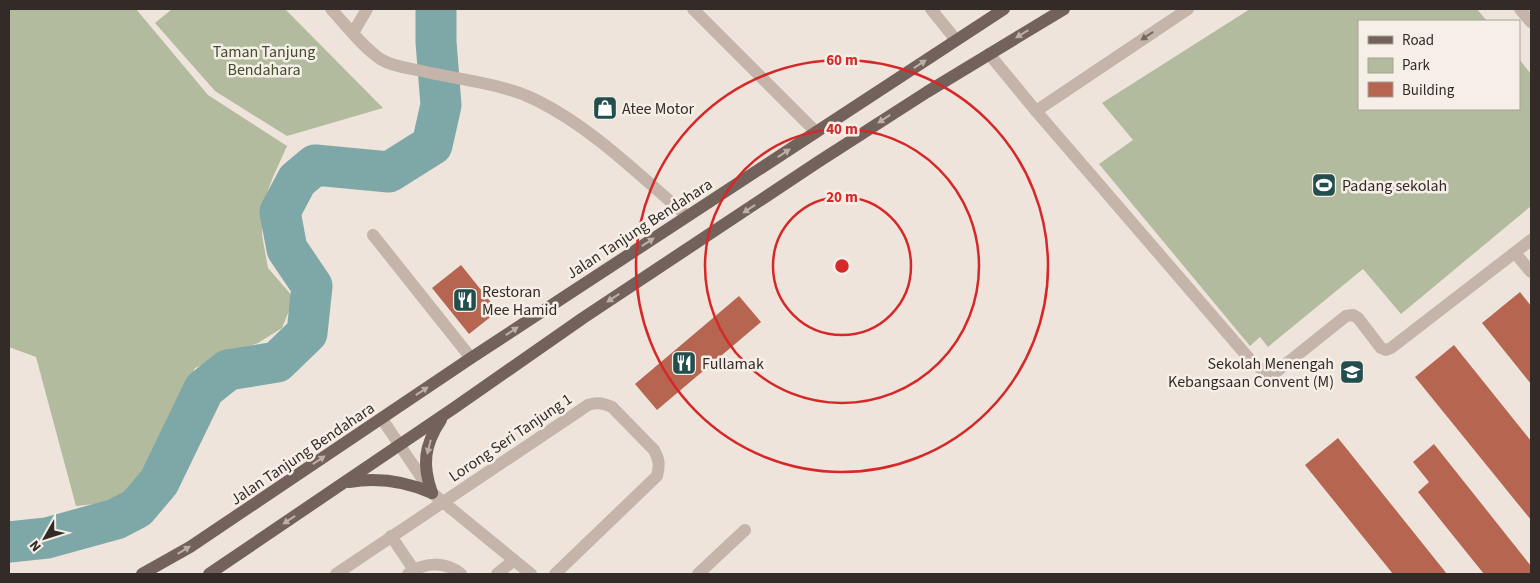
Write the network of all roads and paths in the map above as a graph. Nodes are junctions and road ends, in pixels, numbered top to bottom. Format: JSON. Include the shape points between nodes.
{"nodes":[{"id":1,"x":331,"y":9,"type":"edge"},
{"id":2,"x":367,"y":9,"type":"edge"},
{"id":3,"x":693,"y":9,"type":"edge"},
{"id":4,"x":931,"y":9,"type":"edge"},
{"id":5,"x":1004,"y":9,"type":"edge"},
{"id":6,"x":1064,"y":9,"type":"edge"},
{"id":7,"x":1188,"y":9,"type":"edge"},
{"id":8,"x":353,"y":33,"type":"junction"},
{"id":9,"x":956,"y":40,"type":"junction"},
{"id":10,"x":989,"y":54,"type":"junction"},
{"id":11,"x":1036,"y":111,"type":"junction"},
{"id":12,"x":816,"y":132,"type":"junction"},
{"id":13,"x":687,"y":216,"type":"junction"},
{"id":14,"x":373,"y":234,"type":"dead end"},
{"id":15,"x":1531,"y":240,"type":"edge"},
{"id":16,"x":1515,"y":253,"type":"junction"},
{"id":17,"x":1531,"y":272,"type":"edge"},
{"id":18,"x":471,"y":358,"type":"junction"},
{"id":19,"x":454,"y":408,"type":"junction"},
{"id":20,"x":382,"y":419,"type":"junction"},
{"id":21,"x":400,"y":445,"type":"junction"},
{"id":22,"x":344,"y":483,"type":"junction"},
{"id":23,"x":437,"y":497,"type":"junction"},
{"id":24,"x":745,"y":530,"type":"dead end"},
{"id":25,"x":391,"y":536,"type":"junction"},
{"id":26,"x":514,"y":560,"type":"junction"},
{"id":27,"x":411,"y":572,"type":"edge"},
{"id":28,"x":142,"y":574,"type":"edge"},
{"id":29,"x":209,"y":574,"type":"edge"},
{"id":30,"x":336,"y":574,"type":"edge"},
{"id":31,"x":461,"y":574,"type":"edge"},
{"id":32,"x":497,"y":574,"type":"edge"},
{"id":33,"x":531,"y":574,"type":"edge"},
{"id":34,"x":555,"y":574,"type":"edge"},
{"id":35,"x":698,"y":574,"type":"edge"}],
"edges":[{"from":1,"to":8,"type":"street"},
{"from":2,"to":8,"type":"street"},
{"from":3,"to":12,"type":"street"},
{"from":4,"to":9,"type":"street"},
{"from":5,"to":9,"type":"main road","name":"Jalan Tanjung Bendahara"},
{"from":6,"to":10,"type":"main road","one_way":true},
{"from":7,"to":11,"type":"street","one_way":true},
{"from":8,"to":13,"type":"street","via":[[371,52],[394,65],[505,88],[536,100],[574,122]]},
{"from":12,"to":9,"type":"main road","name":"Jalan Tanjung Bendahara","one_way":true},
{"from":10,"to":11,"type":"street"},
{"from":10,"to":19,"type":"main road","one_way":true,"via":[[818,162]]},
{"from":11,"to":16,"type":"street","via":[[1253,363],[1264,371],[1276,372],[1346,316],[1353,314],[1381,348],[1391,348]]},
{"from":13,"to":12,"type":"main road","name":"Jalan Tanjung Bendahara","one_way":true},
{"from":18,"to":13,"type":"main road","name":"Jalan Tanjung Bendahara","one_way":true},
{"from":14,"to":18,"type":"street"},
{"from":15,"to":16,"type":"street"},
{"from":16,"to":17,"type":"street"},
{"from":20,"to":18,"type":"main road","name":"Jalan Tanjung Bendahara","one_way":true},
{"from":19,"to":21,"type":"main road"},
{"from":19,"to":23,"type":"main road","one_way":true,"via":[[433,432],[428,447],[427,478]]},
{"from":20,"to":21,"type":"street"},
{"from":28,"to":20,"type":"main road","name":"Jalan Tanjung Bendahara","one_way":true,"via":[[190,547]]},
{"from":21,"to":22,"type":"main road"},
{"from":21,"to":23,"type":"street"},
{"from":22,"to":23,"type":"main road","via":[[389,480],[418,487]]},
{"from":22,"to":29,"type":"main road","one_way":true},
{"from":23,"to":25,"type":"street","name":"Lorong Seri Tanjung 1"},
{"from":23,"to":26,"type":"street"},
{"from":23,"to":34,"type":"street","name":"Lorong Seri Tanjung 1","via":[[580,410],[596,402],[612,407],[654,450],[660,468],[657,476]]},
{"from":24,"to":35,"type":"street"},
{"from":25,"to":27,"type":"street"},
{"from":25,"to":30,"type":"street","name":"Lorong Seri Tanjung 1"},
{"from":26,"to":32,"type":"street"},
{"from":26,"to":33,"type":"street"},
{"from":27,"to":31,"type":"street","via":[[441,564]]}]}
